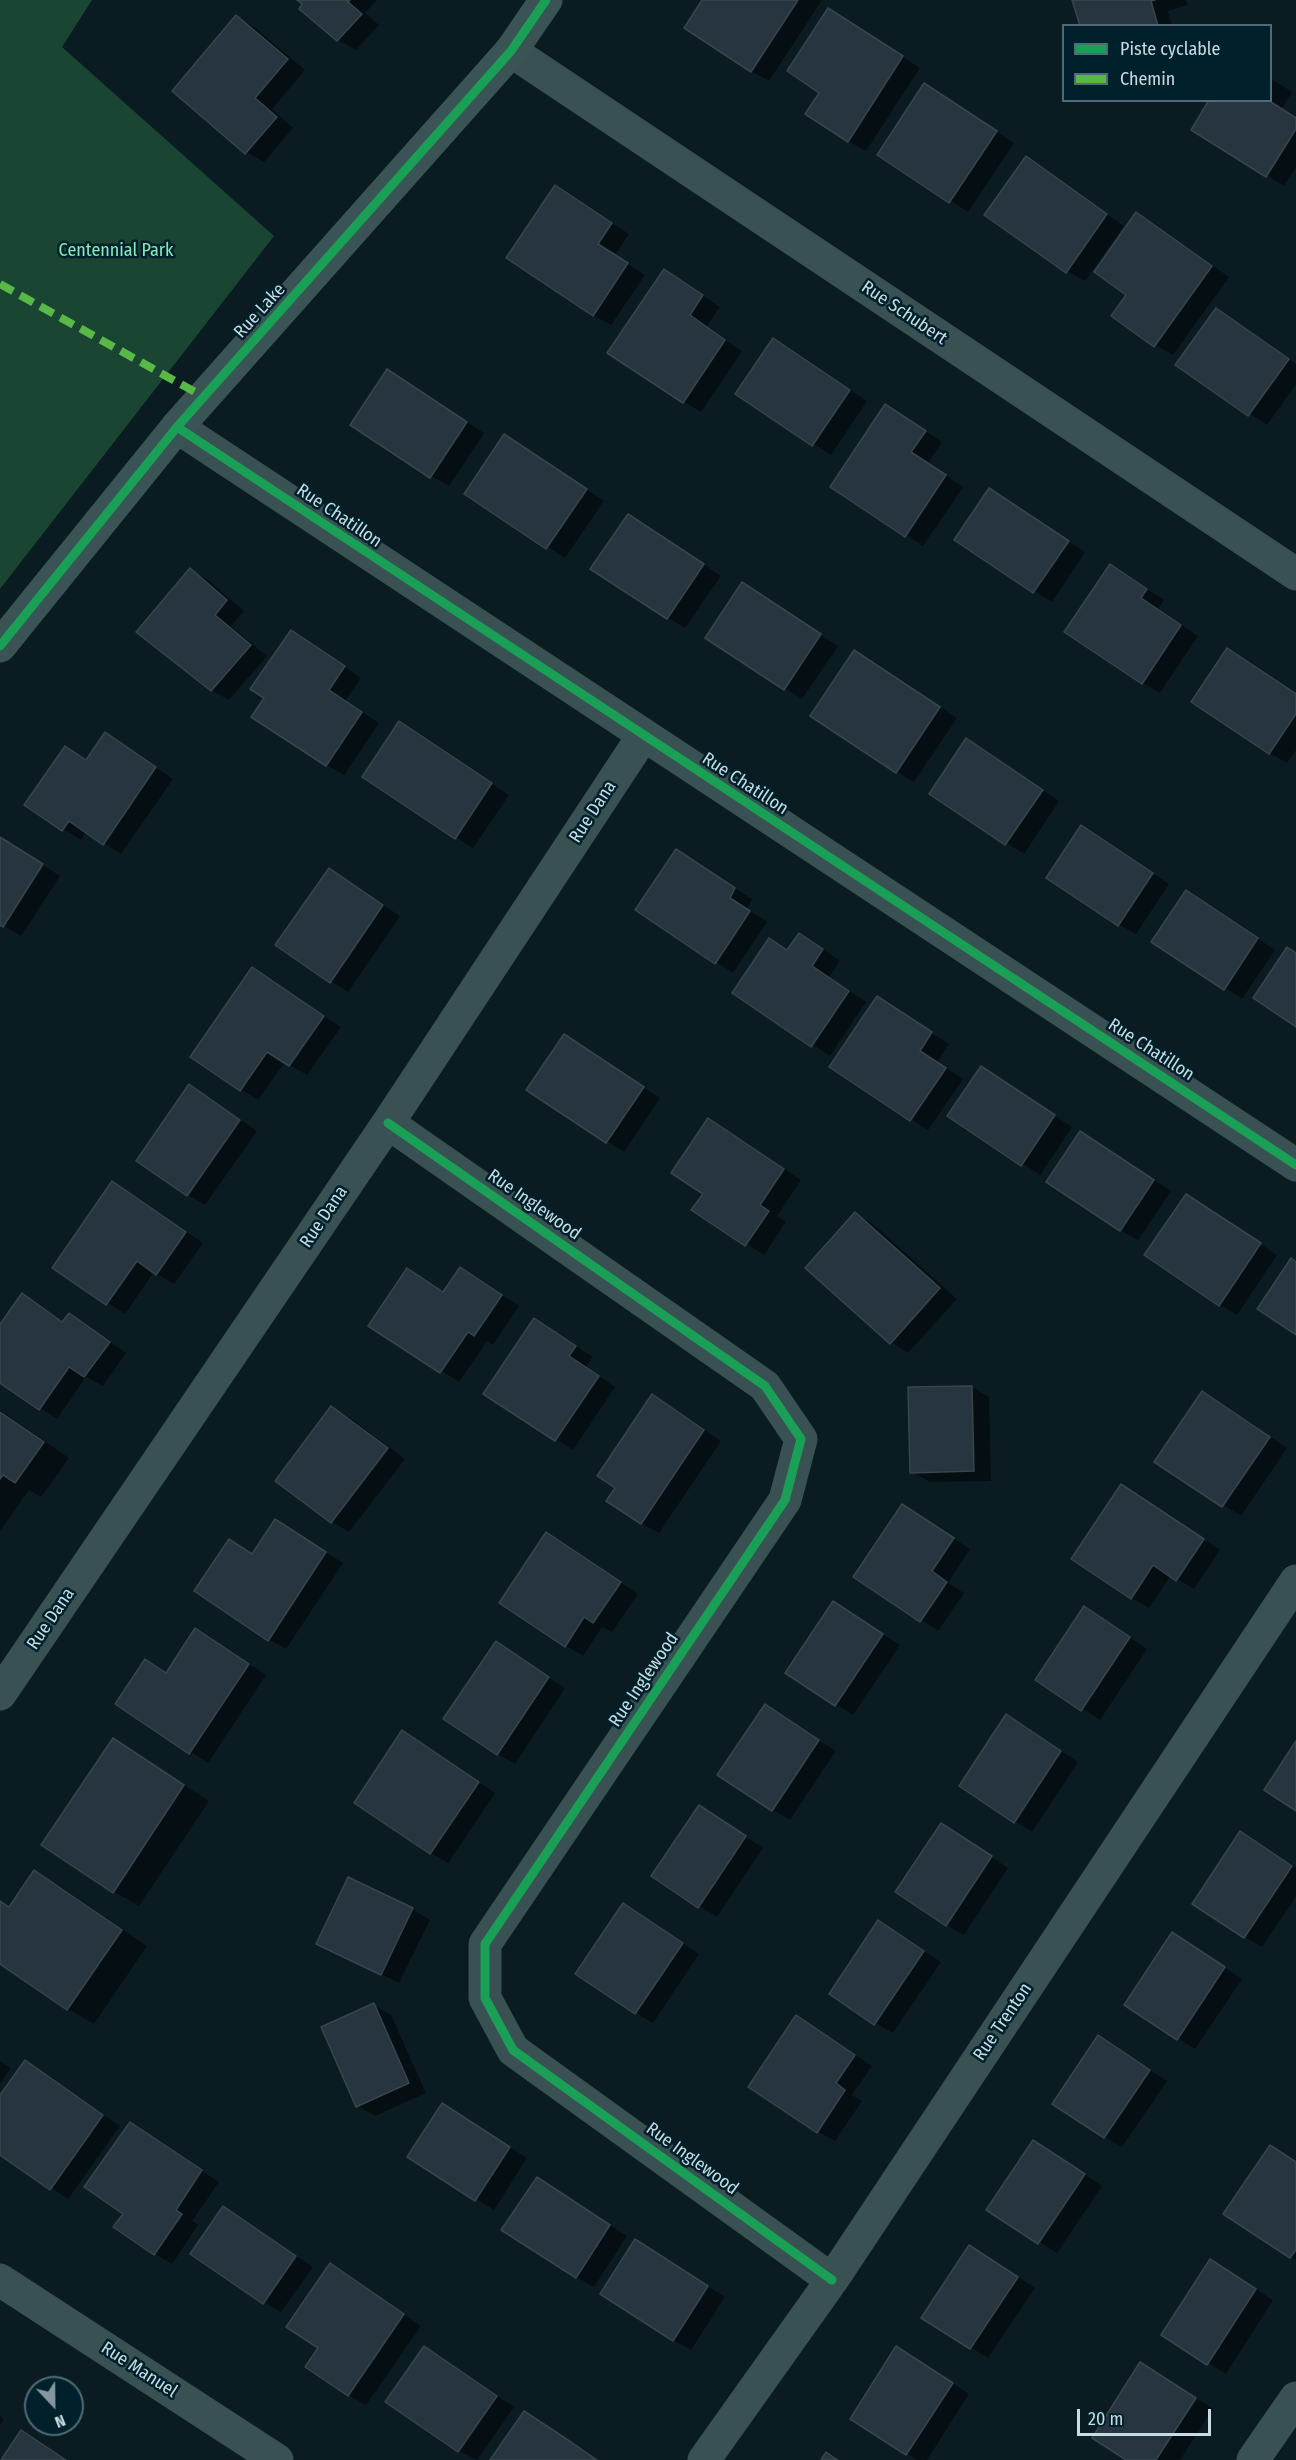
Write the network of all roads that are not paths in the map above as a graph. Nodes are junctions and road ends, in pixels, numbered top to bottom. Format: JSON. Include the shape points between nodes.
{"nodes":[{"id":1,"x":546,"y":0,"type":"edge"},
{"id":2,"x":511,"y":51,"type":"junction"},
{"id":3,"x":177,"y":428,"type":"junction"},
{"id":4,"x":1296,"y":574,"type":"edge"},
{"id":5,"x":0,"y":646,"type":"edge"},
{"id":6,"x":643,"y":736,"type":"junction"},
{"id":7,"x":388,"y":1123,"type":"junction"},
{"id":8,"x":1296,"y":1165,"type":"edge"},
{"id":9,"x":1296,"y":1581,"type":"edge"},
{"id":10,"x":0,"y":1694,"type":"edge"},
{"id":11,"x":0,"y":2280,"type":"edge"},
{"id":12,"x":832,"y":2280,"type":"junction"},
{"id":13,"x":1296,"y":2398,"type":"edge"},
{"id":14,"x":277,"y":2460,"type":"edge"},
{"id":15,"x":704,"y":2460,"type":"edge"},
{"id":16,"x":1253,"y":2460,"type":"edge"}],
"edges":[{"from":1,"to":2,"type":"street","name":"Rue Lake"},
{"from":2,"to":3,"type":"street","name":"Rue Lake"},
{"from":2,"to":4,"type":"street","name":"Rue Schubert"},
{"from":3,"to":5,"type":"street","name":"Rue Lake"},
{"from":3,"to":6,"type":"street","name":"Rue Chatillon"},
{"from":6,"to":7,"type":"street","name":"Rue Dana"},
{"from":6,"to":8,"type":"street","name":"Rue Chatillon"},
{"from":7,"to":10,"type":"street","name":"Rue Dana"},
{"from":7,"to":12,"type":"street","name":"Rue Inglewood","via":[[765,1386],[801,1439],[785,1500],[485,1944],[485,1998],[513,2050]]},
{"from":9,"to":12,"type":"street","name":"Rue Trenton"},
{"from":11,"to":14,"type":"street","name":"Rue Manuel"},
{"from":12,"to":15,"type":"street","name":"Rue Trenton"},
{"from":13,"to":16,"type":"street"}]}
